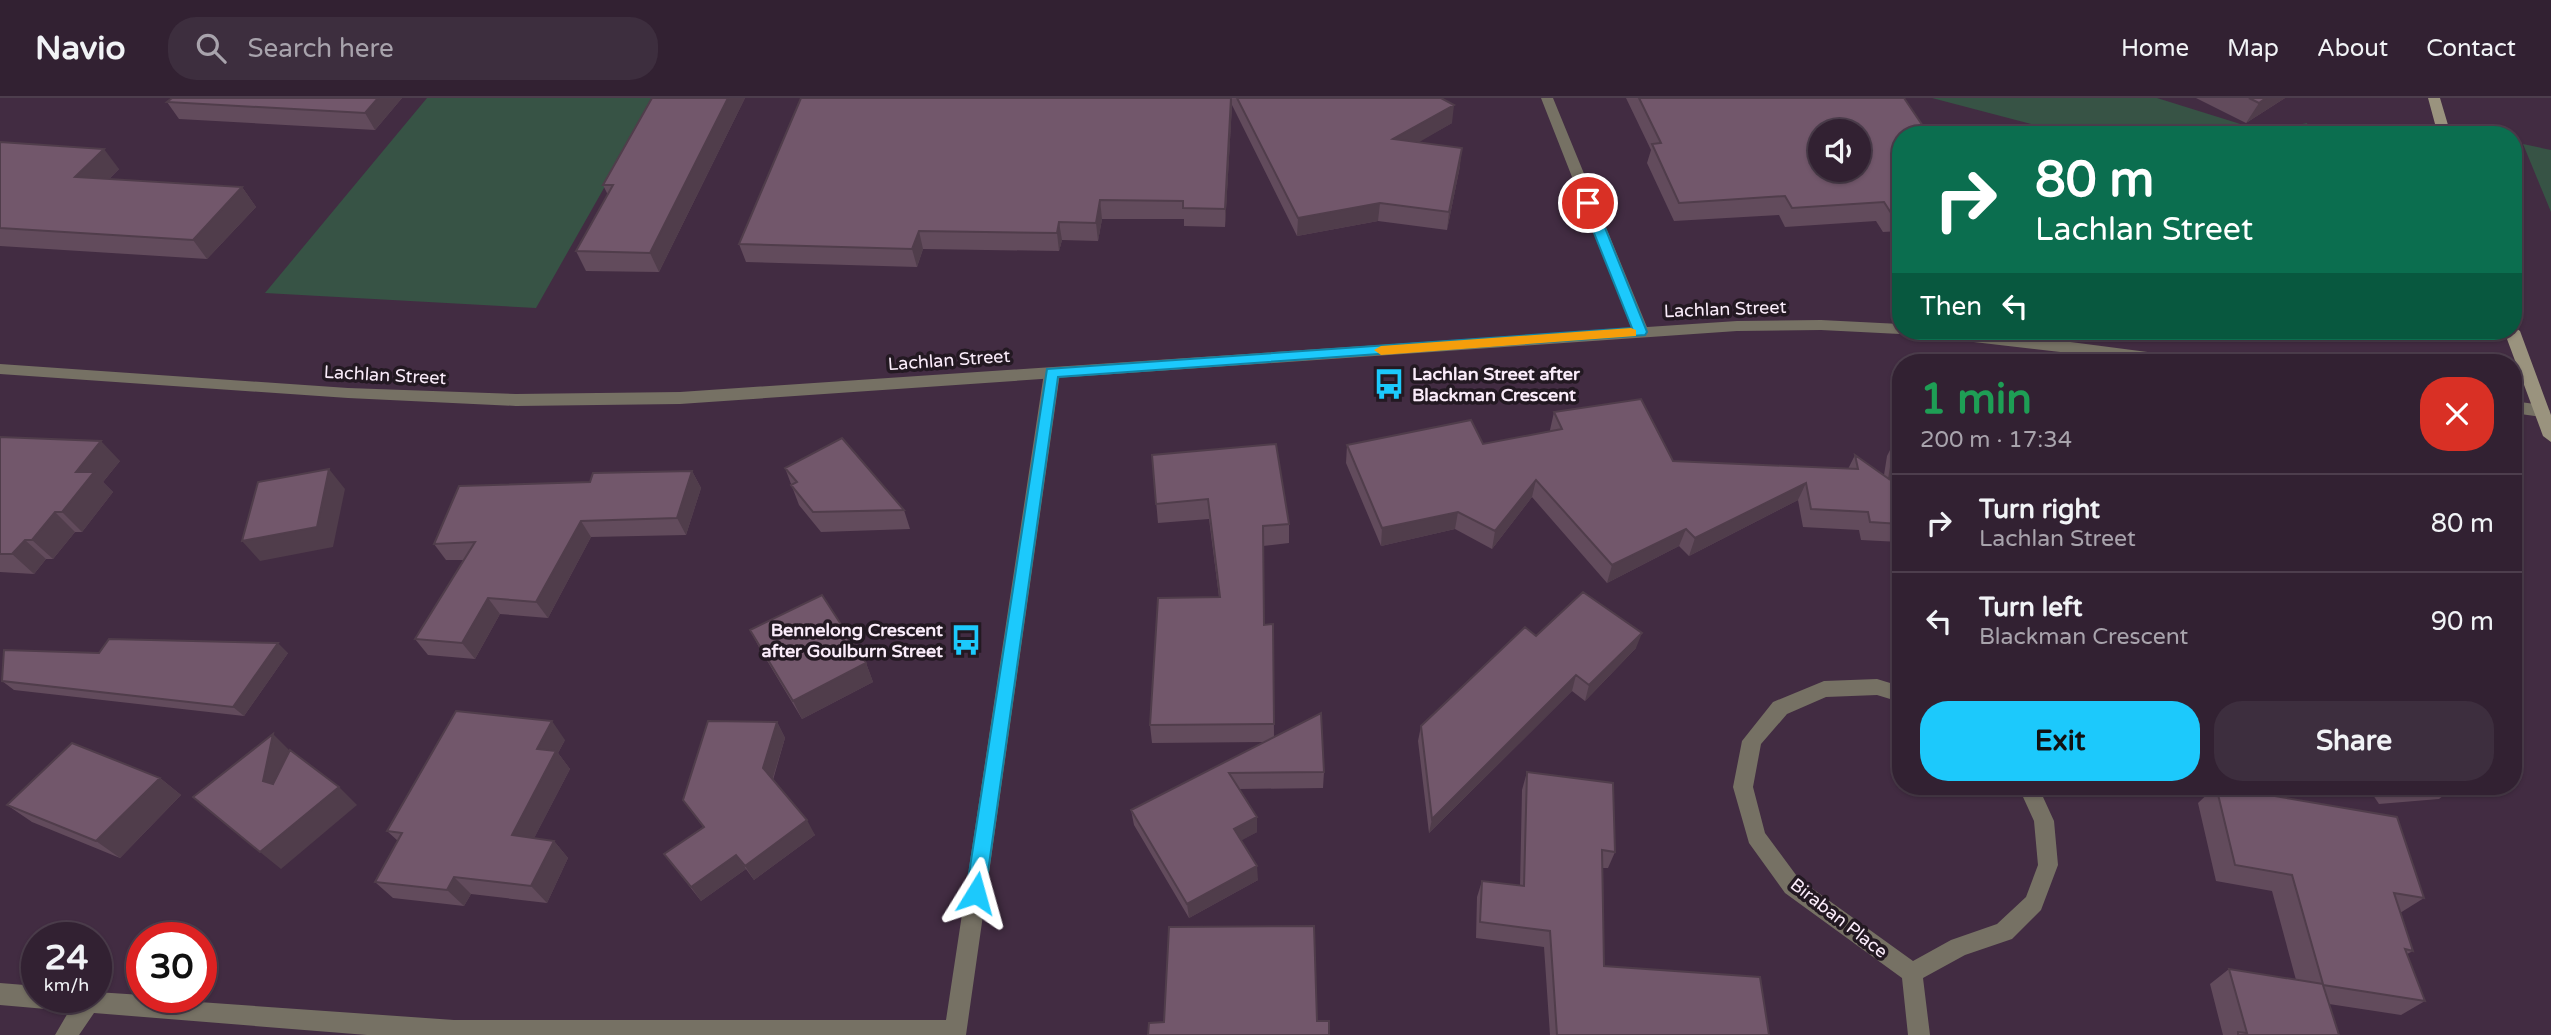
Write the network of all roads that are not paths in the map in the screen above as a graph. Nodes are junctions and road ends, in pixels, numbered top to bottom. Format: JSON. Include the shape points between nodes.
{"nodes":[{"id":1,"x":1547,"y":98,"type":"edge"},
{"id":2,"x":2434,"y":98,"type":"edge"},
{"id":3,"x":2442,"y":126,"type":"edge"},
{"id":4,"x":1892,"y":329,"type":"edge"},
{"id":5,"x":1641,"y":332,"type":"junction"},
{"id":6,"x":2016,"y":340,"type":"edge"},
{"id":7,"x":2124,"y":354,"type":"edge"},
{"id":8,"x":2522,"y":358,"type":"edge"},
{"id":9,"x":0,"y":369,"type":"edge"},
{"id":10,"x":1052,"y":373,"type":"junction"},
{"id":11,"x":2522,"y":408,"type":"edge"},
{"id":12,"x":2542,"y":411,"type":"junction"},
{"id":13,"x":2551,"y":436,"type":"edge"},
{"id":14,"x":1892,"y":692,"type":"edge"},
{"id":15,"x":2032,"y":795,"type":"edge"},
{"id":16,"x":1912,"y":973,"type":"junction"},
{"id":17,"x":0,"y":994,"type":"edge"},
{"id":18,"x":21,"y":996,"type":"edge"},
{"id":19,"x":112,"y":1004,"type":"edge"},
{"id":20,"x":81,"y":1013,"type":"edge"},
{"id":21,"x":955,"y":1033,"type":"edge"},
{"id":22,"x":66,"y":1035,"type":"edge"},
{"id":23,"x":1919,"y":1035,"type":"edge"}],
"edges":[{"from":1,"to":5,"type":"street"},
{"from":2,"to":3,"type":"main road"},
{"from":4,"to":5,"type":"street","name":"Lachlan Street","via":[[1821,325]]},
{"from":5,"to":10,"type":"street","name":"Lachlan Street"},
{"from":6,"to":7,"type":"street"},
{"from":8,"to":12,"type":"main road"},
{"from":9,"to":10,"type":"street","name":"Lachlan Street","via":[[516,400],[680,398]]},
{"from":10,"to":21,"type":"street"},
{"from":11,"to":12,"type":"street"},
{"from":12,"to":13,"type":"main road"},
{"from":14,"to":16,"type":"street","name":"Biraban Place","via":[[1877,687],[1824,689],[1780,708],[1752,741],[1743,787],[1756,837],[1792,886]]},
{"from":15,"to":16,"type":"street","via":[[2044,821],[2048,865],[2034,903],[2004,932],[1959,947]]},
{"from":16,"to":23,"type":"street"},
{"from":17,"to":18,"type":"street"},
{"from":19,"to":21,"type":"street","via":[[454,1031]]},
{"from":20,"to":22,"type":"street"}]}
